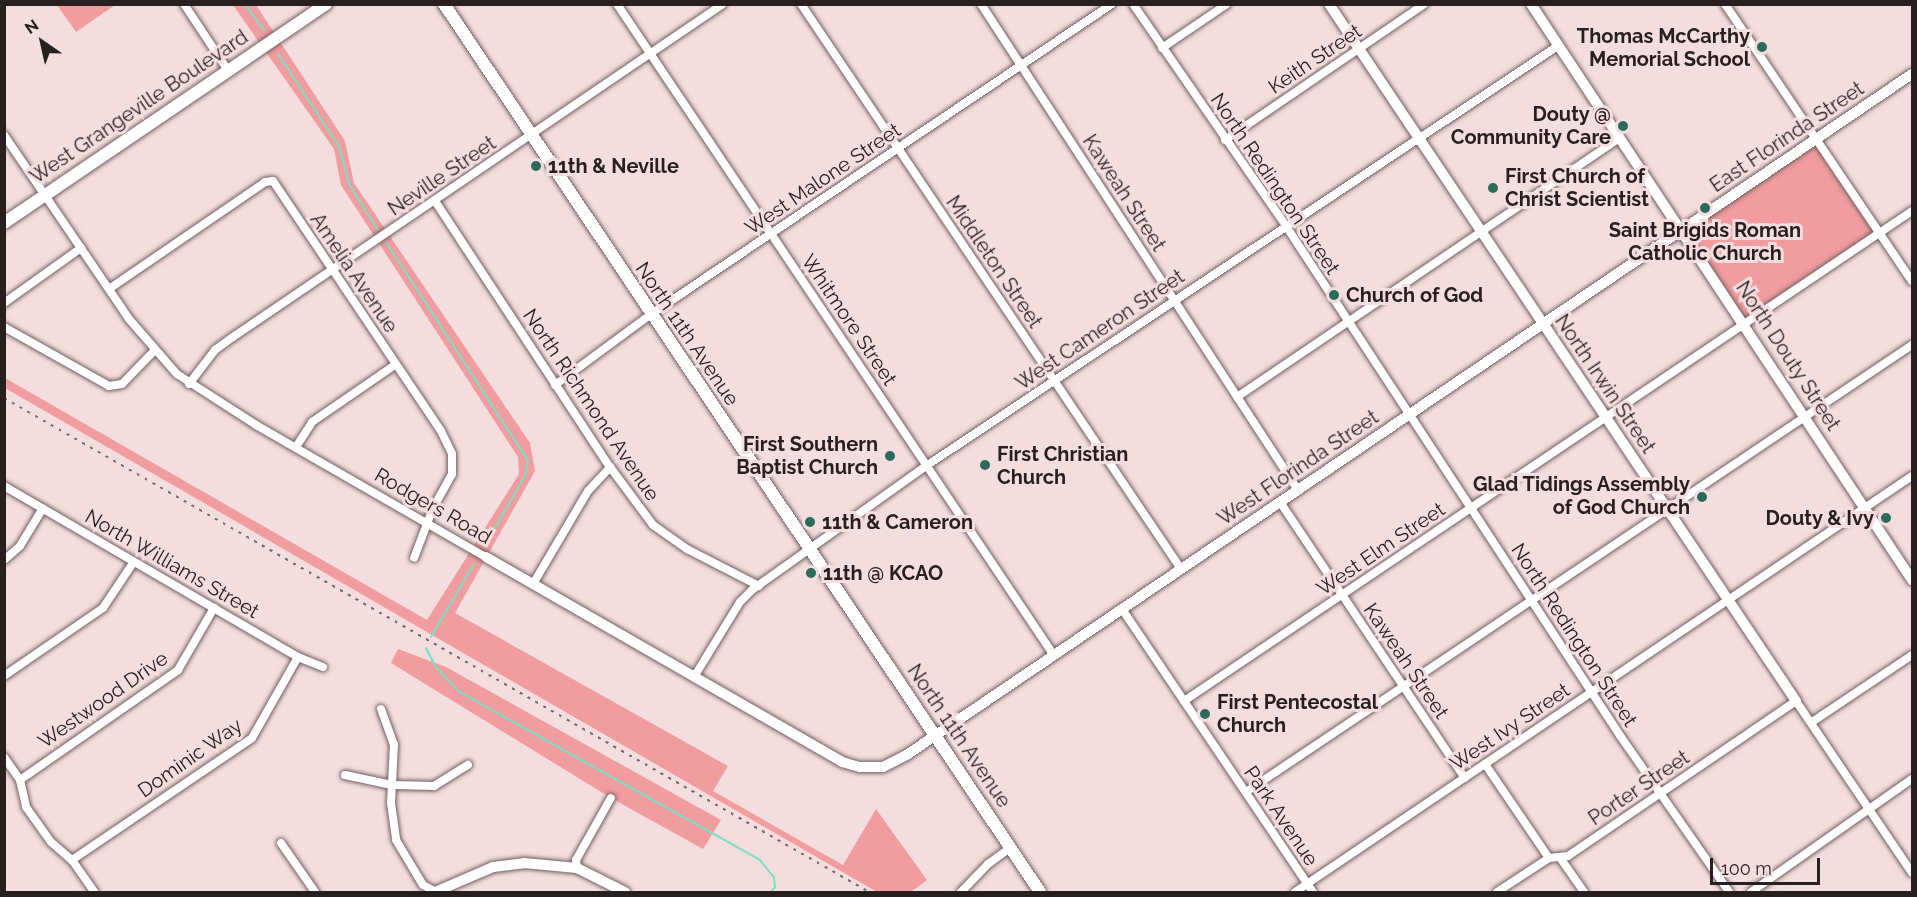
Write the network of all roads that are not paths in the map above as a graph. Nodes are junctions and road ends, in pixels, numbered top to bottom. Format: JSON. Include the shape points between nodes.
{"nodes":[{"id":1,"x":184,"y":4,"type":"edge"},
{"id":2,"x":326,"y":4,"type":"edge"},
{"id":3,"x":444,"y":4,"type":"edge"},
{"id":4,"x":617,"y":4,"type":"edge"},
{"id":5,"x":723,"y":4,"type":"edge"},
{"id":6,"x":801,"y":4,"type":"edge"},
{"id":7,"x":981,"y":4,"type":"edge"},
{"id":8,"x":1112,"y":4,"type":"edge"},
{"id":9,"x":1133,"y":4,"type":"edge"},
{"id":10,"x":1227,"y":4,"type":"edge"},
{"id":11,"x":1329,"y":4,"type":"edge"},
{"id":12,"x":1424,"y":4,"type":"edge"},
{"id":13,"x":1531,"y":4,"type":"edge"},
{"id":14,"x":1725,"y":4,"type":"edge"},
{"id":15,"x":1558,"y":46,"type":"junction"},
{"id":16,"x":1162,"y":48,"type":"junction"},
{"id":17,"x":1359,"y":49,"type":"junction"},
{"id":18,"x":650,"y":54,"type":"junction"},
{"id":19,"x":1021,"y":66,"type":"junction"},
{"id":20,"x":227,"y":69,"type":"junction"},
{"id":21,"x":1912,"y":74,"type":"edge"},
{"id":22,"x":4,"y":135,"type":"edge"},
{"id":23,"x":532,"y":135,"type":"junction"},
{"id":24,"x":1418,"y":138,"type":"junction"},
{"id":25,"x":1620,"y":138,"type":"junction"},
{"id":26,"x":1815,"y":139,"type":"junction"},
{"id":27,"x":1225,"y":140,"type":"junction"},
{"id":28,"x":898,"y":149,"type":"junction"},
{"id":29,"x":45,"y":194,"type":"junction"},
{"id":30,"x":435,"y":201,"type":"junction"},
{"id":31,"x":1912,"y":211,"type":"edge"},
{"id":32,"x":4,"y":223,"type":"edge"},
{"id":33,"x":1286,"y":226,"type":"junction"},
{"id":34,"x":1683,"y":230,"type":"junction"},
{"id":35,"x":1482,"y":232,"type":"junction"},
{"id":36,"x":1880,"y":233,"type":"junction"},
{"id":37,"x":771,"y":234,"type":"junction"},
{"id":38,"x":81,"y":248,"type":"junction"},
{"id":39,"x":332,"y":270,"type":"junction"},
{"id":40,"x":1912,"y":281,"type":"edge"},
{"id":41,"x":109,"y":289,"type":"junction"},
{"id":42,"x":1174,"y":301,"type":"junction"},
{"id":43,"x":4,"y":303,"type":"edge"},
{"id":44,"x":651,"y":315,"type":"junction"},
{"id":45,"x":1349,"y":322,"type":"junction"},
{"id":46,"x":1544,"y":324,"type":"junction"},
{"id":47,"x":1746,"y":324,"type":"junction"},
{"id":48,"x":4,"y":327,"type":"edge"},
{"id":49,"x":1912,"y":345,"type":"edge"},
{"id":50,"x":154,"y":351,"type":"junction"},
{"id":51,"x":395,"y":365,"type":"junction"},
{"id":52,"x":1054,"y":381,"type":"junction"},
{"id":53,"x":189,"y":384,"type":"junction"},
{"id":54,"x":555,"y":385,"type":"junction"},
{"id":55,"x":1237,"y":397,"type":"junction"},
{"id":56,"x":1410,"y":415,"type":"junction"},
{"id":57,"x":1807,"y":416,"type":"junction"},
{"id":58,"x":1606,"y":417,"type":"junction"},
{"id":59,"x":296,"y":447,"type":"junction"},
{"id":60,"x":926,"y":466,"type":"junction"},
{"id":61,"x":610,"y":467,"type":"junction"},
{"id":62,"x":1912,"y":476,"type":"edge"},
{"id":63,"x":4,"y":486,"type":"edge"},
{"id":64,"x":1298,"y":490,"type":"junction"},
{"id":65,"x":1280,"y":502,"type":"junction"},
{"id":66,"x":1863,"y":507,"type":"junction"},
{"id":67,"x":43,"y":508,"type":"junction"},
{"id":68,"x":1471,"y":508,"type":"junction"},
{"id":69,"x":1668,"y":509,"type":"junction"},
{"id":70,"x":427,"y":524,"type":"junction"},
{"id":71,"x":808,"y":551,"type":"junction"},
{"id":72,"x":486,"y":557,"type":"joint"},
{"id":73,"x":414,"y":558,"type":"dead end"},
{"id":74,"x":4,"y":560,"type":"edge"},
{"id":75,"x":133,"y":563,"type":"junction"},
{"id":76,"x":1181,"y":569,"type":"junction"},
{"id":77,"x":1912,"y":580,"type":"edge"},
{"id":78,"x":533,"y":584,"type":"junction"},
{"id":79,"x":759,"y":586,"type":"junction"},
{"id":80,"x":1342,"y":595,"type":"junction"},
{"id":81,"x":1728,"y":599,"type":"junction"},
{"id":82,"x":1532,"y":600,"type":"junction"},
{"id":83,"x":214,"y":608,"type":"junction"},
{"id":84,"x":1122,"y":609,"type":"junction"},
{"id":85,"x":1053,"y":654,"type":"junction"},
{"id":86,"x":1912,"y":655,"type":"edge"},
{"id":87,"x":298,"y":657,"type":"junction"},
{"id":88,"x":323,"y":667,"type":"dead end"},
{"id":89,"x":4,"y":676,"type":"edge"},
{"id":90,"x":694,"y":677,"type":"junction"},
{"id":91,"x":1404,"y":686,"type":"junction"},
{"id":92,"x":1591,"y":692,"type":"junction"},
{"id":93,"x":1796,"y":700,"type":"junction"},
{"id":94,"x":1184,"y":701,"type":"junction"},
{"id":95,"x":381,"y":709,"type":"dead end"},
{"id":96,"x":1812,"y":722,"type":"junction"},
{"id":97,"x":934,"y":735,"type":"junction"},
{"id":98,"x":4,"y":757,"type":"edge"},
{"id":99,"x":1485,"y":764,"type":"junction"},
{"id":100,"x":468,"y":765,"type":"dead end"},
{"id":101,"x":345,"y":775,"type":"dead end"},
{"id":102,"x":1464,"y":778,"type":"junction"},
{"id":103,"x":1912,"y":779,"type":"edge"},
{"id":104,"x":20,"y":780,"type":"junction"},
{"id":105,"x":392,"y":785,"type":"junction"},
{"id":106,"x":1246,"y":792,"type":"junction"},
{"id":107,"x":1659,"y":794,"type":"junction"},
{"id":108,"x":611,"y":798,"type":"dead end"},
{"id":109,"x":1870,"y":810,"type":"junction"},
{"id":110,"x":281,"y":843,"type":"dead end"},
{"id":111,"x":1010,"y":848,"type":"junction"},
{"id":112,"x":1549,"y":858,"type":"junction"},
{"id":113,"x":72,"y":860,"type":"junction"},
{"id":114,"x":1561,"y":860,"type":"junction"},
{"id":115,"x":578,"y":868,"type":"junction"},
{"id":116,"x":1912,"y":873,"type":"edge"},
{"id":117,"x":1308,"y":884,"type":"junction"},
{"id":118,"x":94,"y":892,"type":"edge"},
{"id":119,"x":315,"y":892,"type":"edge"},
{"id":120,"x":436,"y":892,"type":"edge"},
{"id":121,"x":625,"y":892,"type":"edge"},
{"id":122,"x":961,"y":892,"type":"edge"},
{"id":123,"x":1040,"y":892,"type":"edge"},
{"id":124,"x":1295,"y":892,"type":"edge"},
{"id":125,"x":1313,"y":892,"type":"edge"},
{"id":126,"x":1497,"y":892,"type":"edge"},
{"id":127,"x":1584,"y":892,"type":"edge"},
{"id":128,"x":1729,"y":892,"type":"edge"},
{"id":129,"x":1750,"y":892,"type":"edge"}],
"edges":[{"from":1,"to":20,"type":"street"},
{"from":2,"to":20,"type":"main road","name":"West Grangeville Boulevard"},
{"from":3,"to":23,"type":"main road","name":"North 11th Avenue"},
{"from":4,"to":18,"type":"street","name":"Whitmore Street"},
{"from":5,"to":18,"type":"street","name":"Neville Street"},
{"from":6,"to":28,"type":"street","name":"Middleton Street"},
{"from":7,"to":19,"type":"street","name":"Kaweah Street"},
{"from":8,"to":19,"type":"street","name":"West Malone Street"},
{"from":9,"to":16,"type":"street","name":"North Redington Street"},
{"from":10,"to":16,"type":"street"},
{"from":11,"to":17,"type":"street","name":"North Irwin Street"},
{"from":12,"to":17,"type":"street","name":"Keith Street"},
{"from":13,"to":15,"type":"street","name":"North Douty Street"},
{"from":14,"to":26,"type":"street"},
{"from":15,"to":24,"type":"street","name":"West Cameron Street"},
{"from":15,"to":25,"type":"street","name":"North Douty Street"},
{"from":16,"to":27,"type":"street","name":"North Redington Street"},
{"from":17,"to":24,"type":"street","name":"North Irwin Street"},
{"from":17,"to":27,"type":"street","name":"Keith Street"},
{"from":18,"to":23,"type":"street","name":"Neville Street"},
{"from":18,"to":37,"type":"street","name":"Whitmore Street"},
{"from":19,"to":28,"type":"street","name":"West Malone Street"},
{"from":19,"to":42,"type":"street","name":"Kaweah Street"},
{"from":20,"to":29,"type":"main road","name":"West Grangeville Boulevard"},
{"from":21,"to":26,"type":"street","name":"East Florinda Street"},
{"from":22,"to":29,"type":"street","name":"Rodgers Road"},
{"from":23,"to":30,"type":"street","name":"Neville Street"},
{"from":23,"to":44,"type":"main road","name":"North 11th Avenue"},
{"from":24,"to":33,"type":"street","name":"West Cameron Street"},
{"from":24,"to":35,"type":"street","name":"North Irwin Street"},
{"from":25,"to":34,"type":"street","name":"North Douty Street"},
{"from":25,"to":35,"type":"street"},
{"from":26,"to":34,"type":"street","name":"East Florinda Street"},
{"from":26,"to":36,"type":"street"},
{"from":27,"to":33,"type":"street","name":"North Redington Street"},
{"from":28,"to":37,"type":"street","name":"West Malone Street"},
{"from":28,"to":52,"type":"street","name":"Middleton Street"},
{"from":29,"to":32,"type":"main road","name":"West Grangeville Boulevard"},
{"from":29,"to":38,"type":"street","name":"Rodgers Road"},
{"from":30,"to":39,"type":"street","name":"Neville Street"},
{"from":30,"to":54,"type":"street","name":"North Richmond Avenue"},
{"from":31,"to":36,"type":"street","name":"West Elm Street"},
{"from":33,"to":42,"type":"street","name":"West Cameron Street"},
{"from":33,"to":45,"type":"street","name":"North Redington Street"},
{"from":34,"to":46,"type":"street","name":"West Florinda Street"},
{"from":34,"to":47,"type":"street","name":"North Douty Street"},
{"from":35,"to":45,"type":"street"},
{"from":35,"to":46,"type":"street","name":"North Irwin Street"},
{"from":36,"to":40,"type":"street"},
{"from":36,"to":47,"type":"street","name":"West Elm Street"},
{"from":37,"to":44,"type":"street","name":"West Malone Street"},
{"from":37,"to":60,"type":"street","name":"Whitmore Street"},
{"from":38,"to":41,"type":"street","name":"Rodgers Road"},
{"from":38,"to":43,"type":"street"},
{"from":39,"to":41,"type":"street","name":"Amelia Avenue","via":[[276,184],[270,181]]},
{"from":39,"to":51,"type":"street","name":"Amelia Avenue"},
{"from":39,"to":53,"type":"street","name":"Neville Street","via":[[215,350]]},
{"from":41,"to":50,"type":"street","name":"Rodgers Road"},
{"from":42,"to":52,"type":"street","name":"West Cameron Street"},
{"from":42,"to":55,"type":"street","name":"Kaweah Street"},
{"from":44,"to":54,"type":"street","name":"West Malone Street"},
{"from":44,"to":71,"type":"main road","name":"North 11th Avenue"},
{"from":45,"to":55,"type":"street"},
{"from":45,"to":56,"type":"street","name":"North Redington Street"},
{"from":46,"to":56,"type":"street","name":"West Florinda Street"},
{"from":46,"to":58,"type":"street","name":"North Irwin Street"},
{"from":47,"to":57,"type":"street","name":"North Douty Street"},
{"from":47,"to":58,"type":"street","name":"West Elm Street"},
{"from":48,"to":50,"type":"street","via":[[109,386],[122,384]]},
{"from":49,"to":57,"type":"street"},
{"from":50,"to":53,"type":"street","name":"Rodgers Road"},
{"from":51,"to":59,"type":"street","via":[[312,422]]},
{"from":51,"to":70,"type":"street","name":"Amelia Avenue","via":[[441,431],[453,462],[452,474]]},
{"from":52,"to":60,"type":"street","name":"West Cameron Street"},
{"from":52,"to":76,"type":"street","name":"Middleton Street"},
{"from":53,"to":59,"type":"street","name":"Rodgers Road"},
{"from":54,"to":61,"type":"street","name":"North Richmond Avenue"},
{"from":55,"to":64,"type":"street","name":"Kaweah Street"},
{"from":56,"to":64,"type":"street","name":"West Florinda Street"},
{"from":56,"to":68,"type":"street","name":"North Redington Street"},
{"from":57,"to":66,"type":"street","name":"North Douty Street"},
{"from":57,"to":69,"type":"street"},
{"from":58,"to":68,"type":"street","name":"West Elm Street"},
{"from":58,"to":69,"type":"street","name":"North Irwin Street"},
{"from":59,"to":70,"type":"street","name":"Rodgers Road"},
{"from":60,"to":71,"type":"street","name":"West Cameron Street"},
{"from":60,"to":85,"type":"street","name":"Whitmore Street"},
{"from":61,"to":78,"type":"street","via":[[588,491]]},
{"from":61,"to":79,"type":"street","name":"North Richmond Avenue","via":[[662,533]]},
{"from":62,"to":66,"type":"street","name":"West Ivy Street"},
{"from":63,"to":67,"type":"street","name":"North Williams Street"},
{"from":64,"to":65,"type":"street","name":"West Florinda Street"},
{"from":65,"to":76,"type":"street","name":"West Florinda Street"},
{"from":65,"to":80,"type":"street","name":"Kaweah Street"},
{"from":66,"to":77,"type":"street","name":"North Douty Street"},
{"from":66,"to":81,"type":"street","name":"West Ivy Street"},
{"from":67,"to":74,"type":"street","via":[[20,546]]},
{"from":67,"to":75,"type":"street","name":"North Williams Street"},
{"from":68,"to":80,"type":"street","name":"West Elm Street"},
{"from":68,"to":82,"type":"street","name":"North Redington Street"},
{"from":69,"to":81,"type":"street","name":"North Irwin Street"},
{"from":69,"to":82,"type":"street"},
{"from":70,"to":72,"type":"street","name":"Rodgers Road"},
{"from":70,"to":73,"type":"street","name":"Amelia Avenue"},
{"from":71,"to":79,"type":"street","name":"West Cameron Street"},
{"from":71,"to":97,"type":"main road","name":"North 11th Avenue"},
{"from":72,"to":78,"type":"street","name":"Rodgers Road"},
{"from":75,"to":83,"type":"street","name":"North Williams Street"},
{"from":75,"to":89,"type":"street","via":[[103,608]]},
{"from":76,"to":84,"type":"street","name":"West Florinda Street"},
{"from":78,"to":90,"type":"street","name":"Rodgers Road"},
{"from":79,"to":90,"type":"street","name":"West Cameron Street","via":[[740,602]]},
{"from":80,"to":91,"type":"street","name":"Kaweah Street"},
{"from":80,"to":94,"type":"street","name":"West Elm Street"},
{"from":81,"to":92,"type":"street","name":"West Ivy Street"},
{"from":81,"to":93,"type":"street","name":"North Irwin Street"},
{"from":82,"to":91,"type":"street"},
{"from":82,"to":92,"type":"street","name":"North Redington Street"},
{"from":83,"to":87,"type":"street","name":"North Williams Street"},
{"from":83,"to":104,"type":"street","name":"Westwood Drive","via":[[197,645],[178,670]]},
{"from":84,"to":85,"type":"street","name":"West Florinda Street"},
{"from":84,"to":94,"type":"street","name":"Park Avenue"},
{"from":85,"to":97,"type":"street","name":"West Florinda Street"},
{"from":86,"to":96,"type":"street"},
{"from":87,"to":88,"type":"street","name":"North Williams Street"},
{"from":87,"to":113,"type":"street","name":"Dominic Way","via":[[252,738]]},
{"from":90,"to":97,"type":"street","name":"Rodgers Road","via":[[850,765],[883,767]]},
{"from":91,"to":102,"type":"street","name":"Kaweah Street"},
{"from":91,"to":106,"type":"street"},
{"from":92,"to":99,"type":"street","name":"West Ivy Street"},
{"from":92,"to":107,"type":"street","name":"North Redington Street"},
{"from":93,"to":96,"type":"street","name":"North Irwin Street"},
{"from":93,"to":107,"type":"street","name":"Porter Street"},
{"from":94,"to":106,"type":"street","name":"Park Avenue"},
{"from":95,"to":105,"type":"street","via":[[394,744]]},
{"from":96,"to":109,"type":"street","name":"North Irwin Street"},
{"from":97,"to":111,"type":"main road","name":"North 11th Avenue"},
{"from":98,"to":104,"type":"street"},
{"from":99,"to":102,"type":"street","name":"West Ivy Street"},
{"from":99,"to":112,"type":"street"},
{"from":100,"to":105,"type":"street","via":[[439,785]]},
{"from":101,"to":105,"type":"street"},
{"from":102,"to":117,"type":"street","name":"West Ivy Street"},
{"from":103,"to":109,"type":"street"},
{"from":104,"to":113,"type":"street","via":[[26,807],[51,843]]},
{"from":105,"to":120,"type":"street","via":[[393,827],[399,848],[423,885]]},
{"from":106,"to":117,"type":"street","name":"Park Avenue"},
{"from":107,"to":114,"type":"street","name":"Porter Street"},
{"from":107,"to":128,"type":"street","name":"North Redington Street"},
{"from":108,"to":115,"type":"street","via":[[576,861]]},
{"from":109,"to":116,"type":"street","name":"North Irwin Street"},
{"from":109,"to":129,"type":"street"},
{"from":110,"to":119,"type":"street"},
{"from":111,"to":122,"type":"street"},
{"from":111,"to":123,"type":"main road","name":"North 11th Avenue"},
{"from":112,"to":114,"type":"street"},
{"from":112,"to":126,"type":"street"},
{"from":113,"to":118,"type":"street"},
{"from":114,"to":127,"type":"street"},
{"from":115,"to":120,"type":"street","via":[[509,865],[466,876]]},
{"from":115,"to":121,"type":"street"},
{"from":117,"to":124,"type":"street","name":"West Ivy Street"},
{"from":117,"to":125,"type":"street","name":"Park Avenue"}]}
